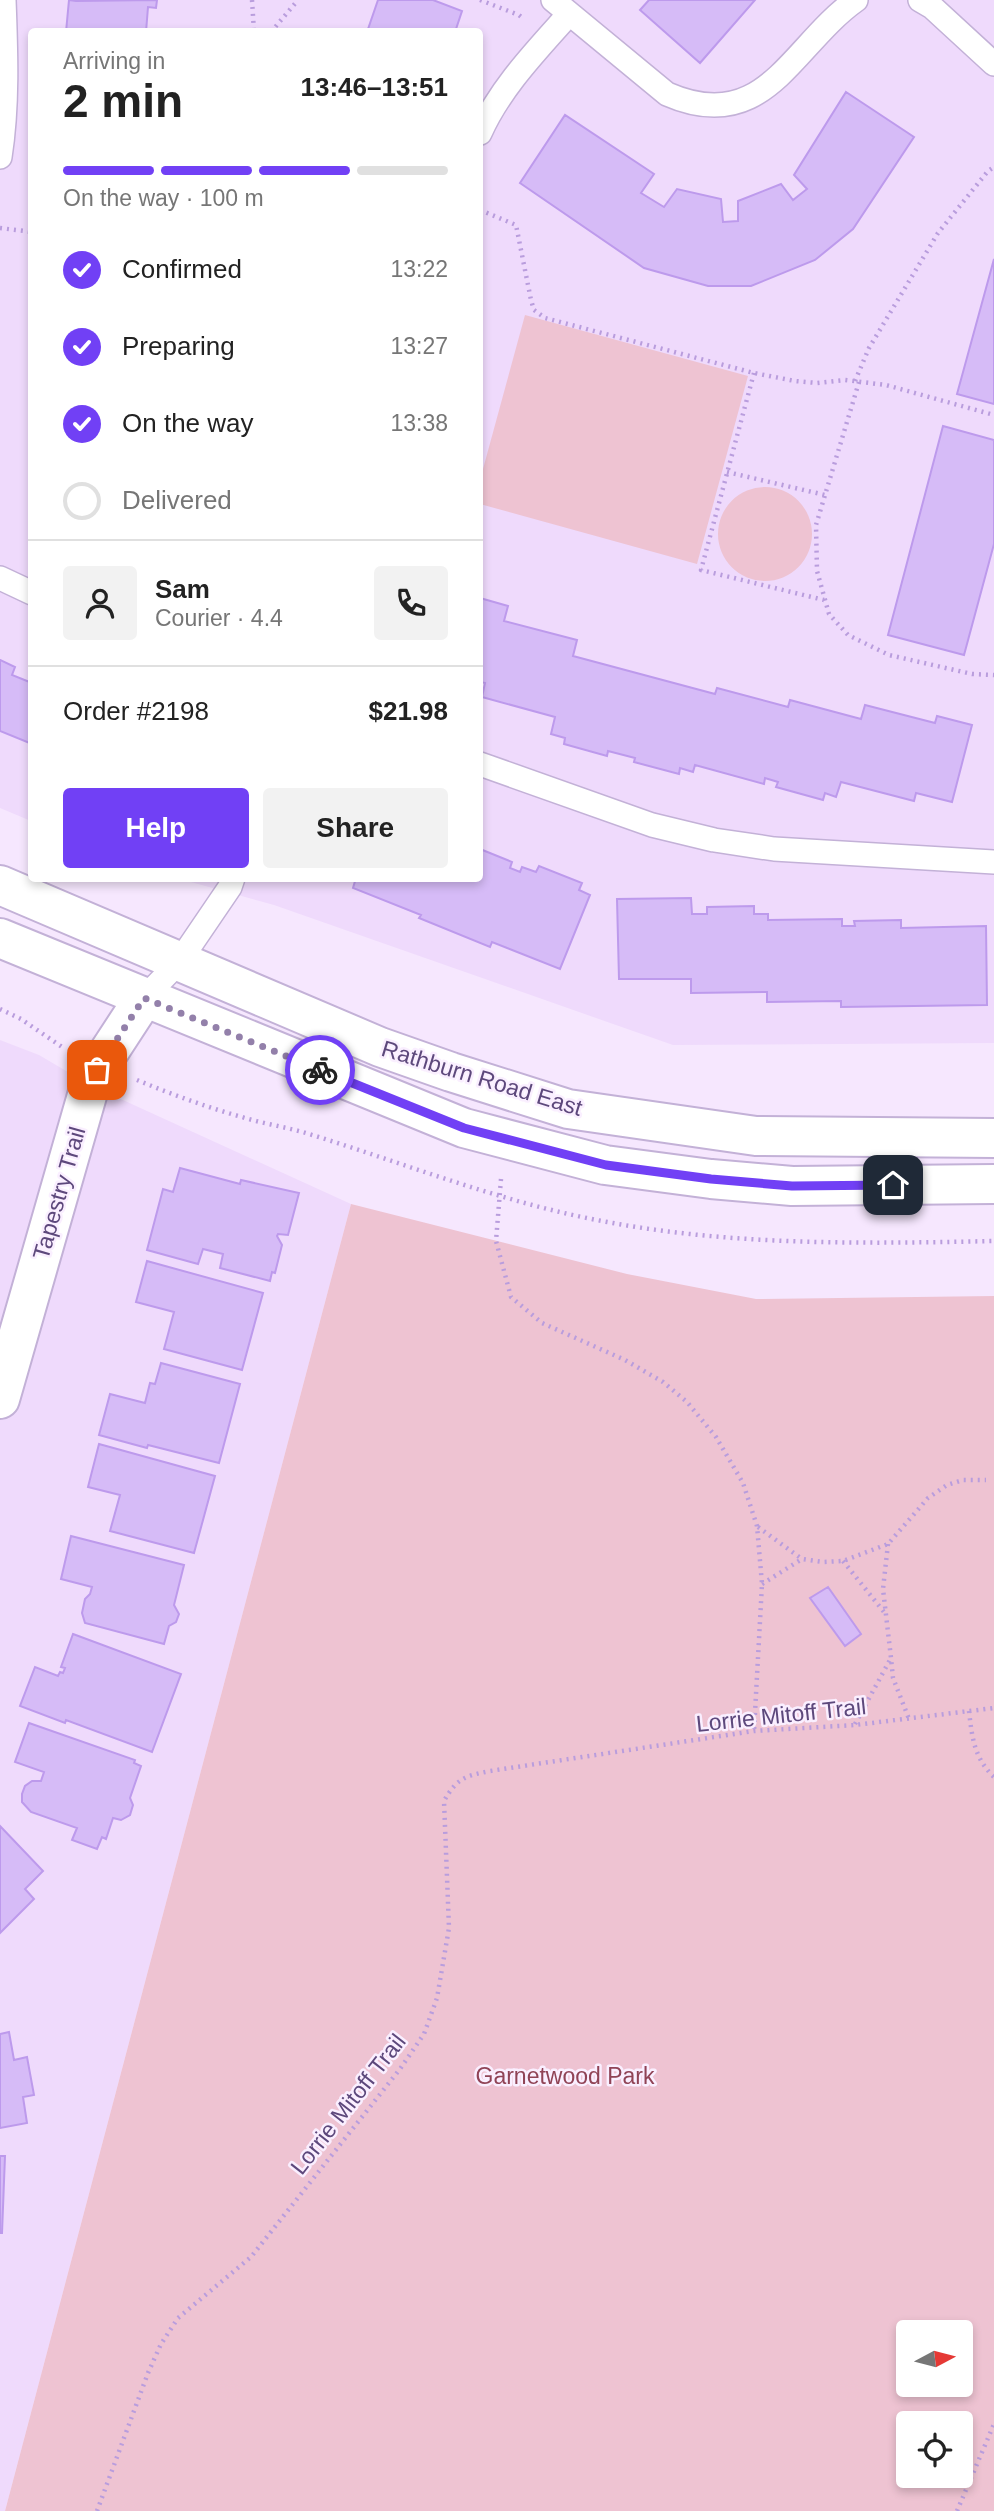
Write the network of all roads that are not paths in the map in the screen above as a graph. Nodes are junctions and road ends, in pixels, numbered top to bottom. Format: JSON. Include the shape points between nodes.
{"nodes":[{"id":1,"x":5,"y":0,"type":"edge"},
{"id":2,"x":856,"y":0,"type":"edge"},
{"id":3,"x":920,"y":0,"type":"edge"},
{"id":4,"x":561,"y":7,"type":"edge"},
{"id":5,"x":994,"y":64,"type":"edge"},
{"id":6,"x":483,"y":126,"type":"edge"},
{"id":7,"x":0,"y":157,"type":"edge"},
{"id":8,"x":0,"y":578,"type":"edge"},
{"id":9,"x":28,"y":591,"type":"edge"},
{"id":10,"x":483,"y":765,"type":"edge"},
{"id":11,"x":994,"y":862,"type":"edge"},
{"id":12,"x":232,"y":882,"type":"edge"},
{"id":13,"x":0,"y":885,"type":"edge"},
{"id":14,"x":0,"y":938,"type":"edge"},
{"id":15,"x":178,"y":962,"type":"junction"},
{"id":16,"x":144,"y":998,"type":"junction"},
{"id":17,"x":994,"y":1138,"type":"edge"},
{"id":18,"x":994,"y":1184,"type":"edge"},
{"id":19,"x":0,"y":1399,"type":"edge"}],
"edges":[{"from":1,"to":7,"type":"lane"},
{"from":2,"to":4,"type":"lane","via":[[768,87],[719,105],[667,94]]},
{"from":3,"to":5,"type":"lane"},
{"from":4,"to":6,"type":"lane","via":[[548,38],[490,110]]},
{"from":8,"to":9,"type":"lane"},
{"from":10,"to":11,"type":"lane","via":[[652,825],[714,840],[774,849]]},
{"from":12,"to":15,"type":"lane"},
{"from":13,"to":15,"type":"street","name":"Rathburn Road East"},
{"from":14,"to":16,"type":"street","name":"Rathburn Road East"},
{"from":15,"to":16,"type":"lane"},
{"from":15,"to":17,"type":"street","name":"Rathburn Road East","via":[[380,1047],[568,1109],[756,1136]]},
{"from":16,"to":18,"type":"street","name":"Rathburn Road East","via":[[464,1128],[606,1165],[792,1186]]},
{"from":16,"to":19,"type":"street","name":"Tapestry Trail","via":[[90,1085]]}]}
